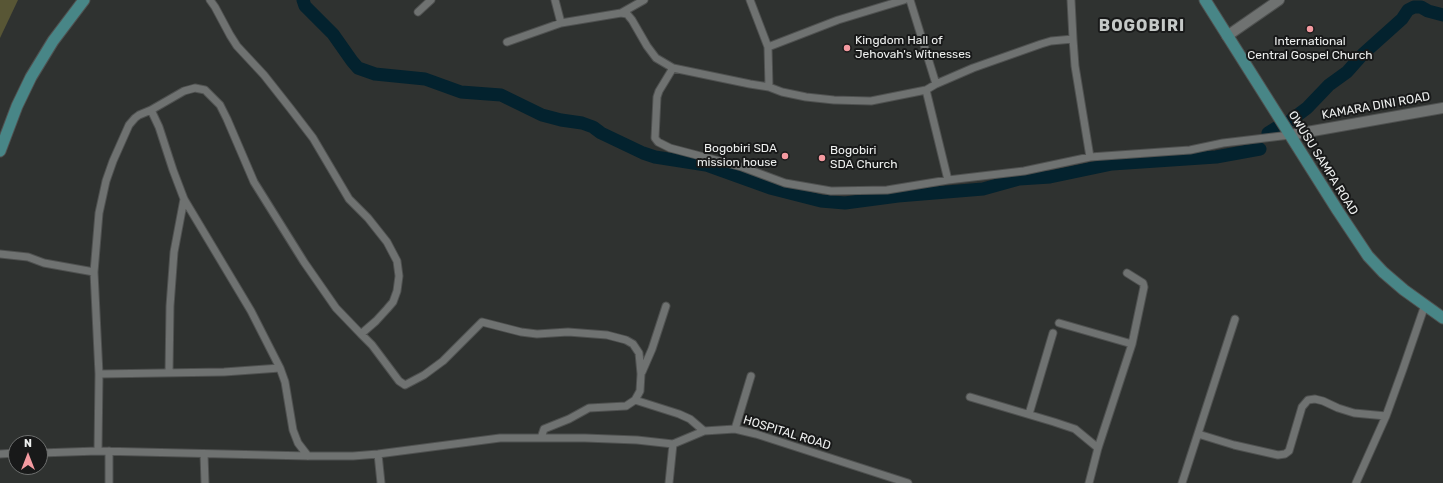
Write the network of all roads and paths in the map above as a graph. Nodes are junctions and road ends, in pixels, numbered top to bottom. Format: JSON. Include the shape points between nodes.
{"nodes":[{"id":1,"x":84,"y":0,"type":"edge"},
{"id":2,"x":210,"y":0,"type":"edge"},
{"id":3,"x":431,"y":0,"type":"edge"},
{"id":4,"x":555,"y":0,"type":"edge"},
{"id":5,"x":644,"y":0,"type":"edge"},
{"id":6,"x":750,"y":0,"type":"edge"},
{"id":7,"x":904,"y":0,"type":"edge"},
{"id":8,"x":910,"y":0,"type":"edge"},
{"id":9,"x":1071,"y":0,"type":"edge"},
{"id":10,"x":1205,"y":0,"type":"edge"},
{"id":11,"x":1279,"y":0,"type":"edge"},
{"id":12,"x":894,"y":1,"type":"edge"},
{"id":13,"x":418,"y":12,"type":"dead end"},
{"id":14,"x":621,"y":13,"type":"junction"},
{"id":15,"x":561,"y":23,"type":"junction"},
{"id":16,"x":1227,"y":36,"type":"junction"},
{"id":17,"x":1073,"y":39,"type":"junction"},
{"id":18,"x":507,"y":42,"type":"dead end"},
{"id":19,"x":768,"y":47,"type":"junction"},
{"id":20,"x":673,"y":68,"type":"junction"},
{"id":21,"x":936,"y":84,"type":"junction"},
{"id":22,"x":769,"y":87,"type":"junction"},
{"id":23,"x":926,"y":90,"type":"junction"},
{"id":24,"x":1443,"y":108,"type":"edge"},
{"id":25,"x":151,"y":110,"type":"junction"},
{"id":26,"x":1290,"y":135,"type":"junction"},
{"id":27,"x":0,"y":151,"type":"edge"},
{"id":28,"x":1090,"y":157,"type":"junction"},
{"id":29,"x":948,"y":180,"type":"junction"},
{"id":30,"x":184,"y":199,"type":"junction"},
{"id":31,"x":0,"y":254,"type":"edge"},
{"id":32,"x":94,"y":272,"type":"junction"},
{"id":33,"x":1127,"y":273,"type":"dead end"},
{"id":34,"x":1424,"y":305,"type":"junction"},
{"id":35,"x":666,"y":306,"type":"dead end"},
{"id":36,"x":1443,"y":318,"type":"edge"},
{"id":37,"x":1235,"y":319,"type":"dead end"},
{"id":38,"x":1059,"y":322,"type":"dead end"},
{"id":39,"x":1053,"y":333,"type":"dead end"},
{"id":40,"x":361,"y":334,"type":"junction"},
{"id":41,"x":1132,"y":344,"type":"junction"},
{"id":42,"x":280,"y":368,"type":"junction"},
{"id":43,"x":169,"y":373,"type":"junction"},
{"id":44,"x":99,"y":374,"type":"junction"},
{"id":45,"x":641,"y":374,"type":"junction"},
{"id":46,"x":751,"y":376,"type":"dead end"},
{"id":47,"x":970,"y":397,"type":"dead end"},
{"id":48,"x":635,"y":400,"type":"junction"},
{"id":49,"x":1029,"y":414,"type":"junction"},
{"id":50,"x":1386,"y":416,"type":"junction"},
{"id":51,"x":735,"y":429,"type":"junction"},
{"id":52,"x":704,"y":431,"type":"junction"},
{"id":53,"x":1198,"y":434,"type":"junction"},
{"id":54,"x":541,"y":438,"type":"junction"},
{"id":55,"x":673,"y":444,"type":"junction"},
{"id":56,"x":1098,"y":448,"type":"junction"},
{"id":57,"x":98,"y":451,"type":"junction"},
{"id":58,"x":109,"y":451,"type":"junction"},
{"id":59,"x":48,"y":453,"type":"edge"},
{"id":60,"x":204,"y":454,"type":"junction"},
{"id":61,"x":378,"y":454,"type":"junction"},
{"id":62,"x":308,"y":456,"type":"junction"},
{"id":63,"x":886,"y":476,"type":"junction"},
{"id":64,"x":109,"y":483,"type":"edge"},
{"id":65,"x":205,"y":483,"type":"edge"},
{"id":66,"x":381,"y":483,"type":"edge"},
{"id":67,"x":669,"y":483,"type":"edge"},
{"id":68,"x":882,"y":483,"type":"edge"},
{"id":69,"x":908,"y":483,"type":"edge"},
{"id":70,"x":1090,"y":483,"type":"edge"},
{"id":71,"x":1182,"y":483,"type":"edge"},
{"id":72,"x":1356,"y":483,"type":"edge"}],
"edges":[{"from":1,"to":27,"type":"main road","via":[[53,41],[31,77],[16,106]]},
{"from":2,"to":40,"type":"street","via":[[237,46],[313,138],[349,198],[387,242],[397,261],[399,276],[393,302]]},
{"from":3,"to":13,"type":"street"},
{"from":4,"to":15,"type":"street"},
{"from":5,"to":14,"type":"street"},
{"from":6,"to":19,"type":"street"},
{"from":7,"to":12,"type":"street"},
{"from":8,"to":21,"type":"street"},
{"from":9,"to":17,"type":"street"},
{"from":10,"to":16,"type":"main road","name":"OWUSU SAMPA ROAD"},
{"from":11,"to":16,"type":"street"},
{"from":12,"to":19,"type":"street"},
{"from":14,"to":15,"type":"street"},
{"from":14,"to":20,"type":"street","via":[[627,14],[632,20],[656,58]]},
{"from":15,"to":18,"type":"street"},
{"from":16,"to":26,"type":"main road","name":"OWUSU SAMPA ROAD"},
{"from":17,"to":21,"type":"street","via":[[1041,44]]},
{"from":17,"to":28,"type":"street"},
{"from":19,"to":22,"type":"street"},
{"from":20,"to":22,"type":"street"},
{"from":20,"to":29,"type":"street","via":[[658,91],[654,134],[658,142],[670,148],[742,167],[785,183],[831,191],[887,190]]},
{"from":21,"to":23,"type":"street"},
{"from":22,"to":23,"type":"street","via":[[806,97],[871,101]]},
{"from":23,"to":29,"type":"street"},
{"from":24,"to":26,"type":"street","name":"KAMARA DINI ROAD"},
{"from":25,"to":30,"type":"street"},
{"from":25,"to":32,"type":"street","via":[[134,118],[113,161],[99,213]]},
{"from":25,"to":40,"type":"street","via":[[184,91],[196,88],[211,95],[220,105],[254,182],[304,262],[336,308]]},
{"from":26,"to":28,"type":"street","via":[[1190,150]]},
{"from":26,"to":34,"type":"main road","name":"OWUSU SAMPA ROAD","via":[[1368,256],[1383,272]]},
{"from":28,"to":29,"type":"street","via":[[1024,171]]},
{"from":30,"to":42,"type":"street","via":[[247,305]]},
{"from":30,"to":43,"type":"street","via":[[174,252]]},
{"from":31,"to":32,"type":"street","via":[[28,257],[44,263]]},
{"from":32,"to":44,"type":"street"},
{"from":33,"to":41,"type":"street","via":[[1143,283],[1144,287]]},
{"from":34,"to":36,"type":"main road","name":"OWUSU SAMPA ROAD"},
{"from":34,"to":50,"type":"street","via":[[1404,370]]},
{"from":35,"to":45,"type":"street"},
{"from":37,"to":53,"type":"street"},
{"from":38,"to":41,"type":"street"},
{"from":39,"to":49,"type":"street"},
{"from":40,"to":45,"type":"street","via":[[405,385],[443,361],[482,322],[521,332],[596,334],[626,340],[633,344],[639,353]]},
{"from":41,"to":56,"type":"street"},
{"from":42,"to":43,"type":"street"},
{"from":42,"to":62,"type":"street","via":[[285,382],[293,430],[298,443]]},
{"from":43,"to":44,"type":"street"},
{"from":44,"to":57,"type":"street"},
{"from":45,"to":48,"type":"street","via":[[640,391]]},
{"from":46,"to":51,"type":"street"},
{"from":47,"to":49,"type":"street"},
{"from":48,"to":52,"type":"street","via":[[680,414]]},
{"from":48,"to":54,"type":"street","via":[[626,406],[588,408],[544,429]]},
{"from":49,"to":56,"type":"street","via":[[1075,429]]},
{"from":50,"to":53,"type":"street","via":[[1354,413],[1323,401],[1308,400],[1302,407],[1289,451],[1284,454],[1234,445]]},
{"from":50,"to":72,"type":"street"},
{"from":51,"to":52,"type":"street","name":"HOSPITAL ROAD"},
{"from":51,"to":63,"type":"street","name":"HOSPITAL ROAD"},
{"from":52,"to":55,"type":"street","name":"HOSPITAL ROAD"},
{"from":53,"to":71,"type":"street"},
{"from":54,"to":55,"type":"street","via":[[637,440]]},
{"from":54,"to":61,"type":"street","via":[[500,438]]},
{"from":55,"to":67,"type":"street"},
{"from":56,"to":70,"type":"street"},
{"from":57,"to":58,"type":"street"},
{"from":57,"to":59,"type":"street"},
{"from":58,"to":60,"type":"street"},
{"from":58,"to":64,"type":"street"},
{"from":60,"to":62,"type":"street"},
{"from":60,"to":65,"type":"street"},
{"from":61,"to":62,"type":"street"},
{"from":61,"to":66,"type":"street"},
{"from":63,"to":68,"type":"street"},
{"from":63,"to":69,"type":"street","name":"HOSPITAL ROAD"}]}
